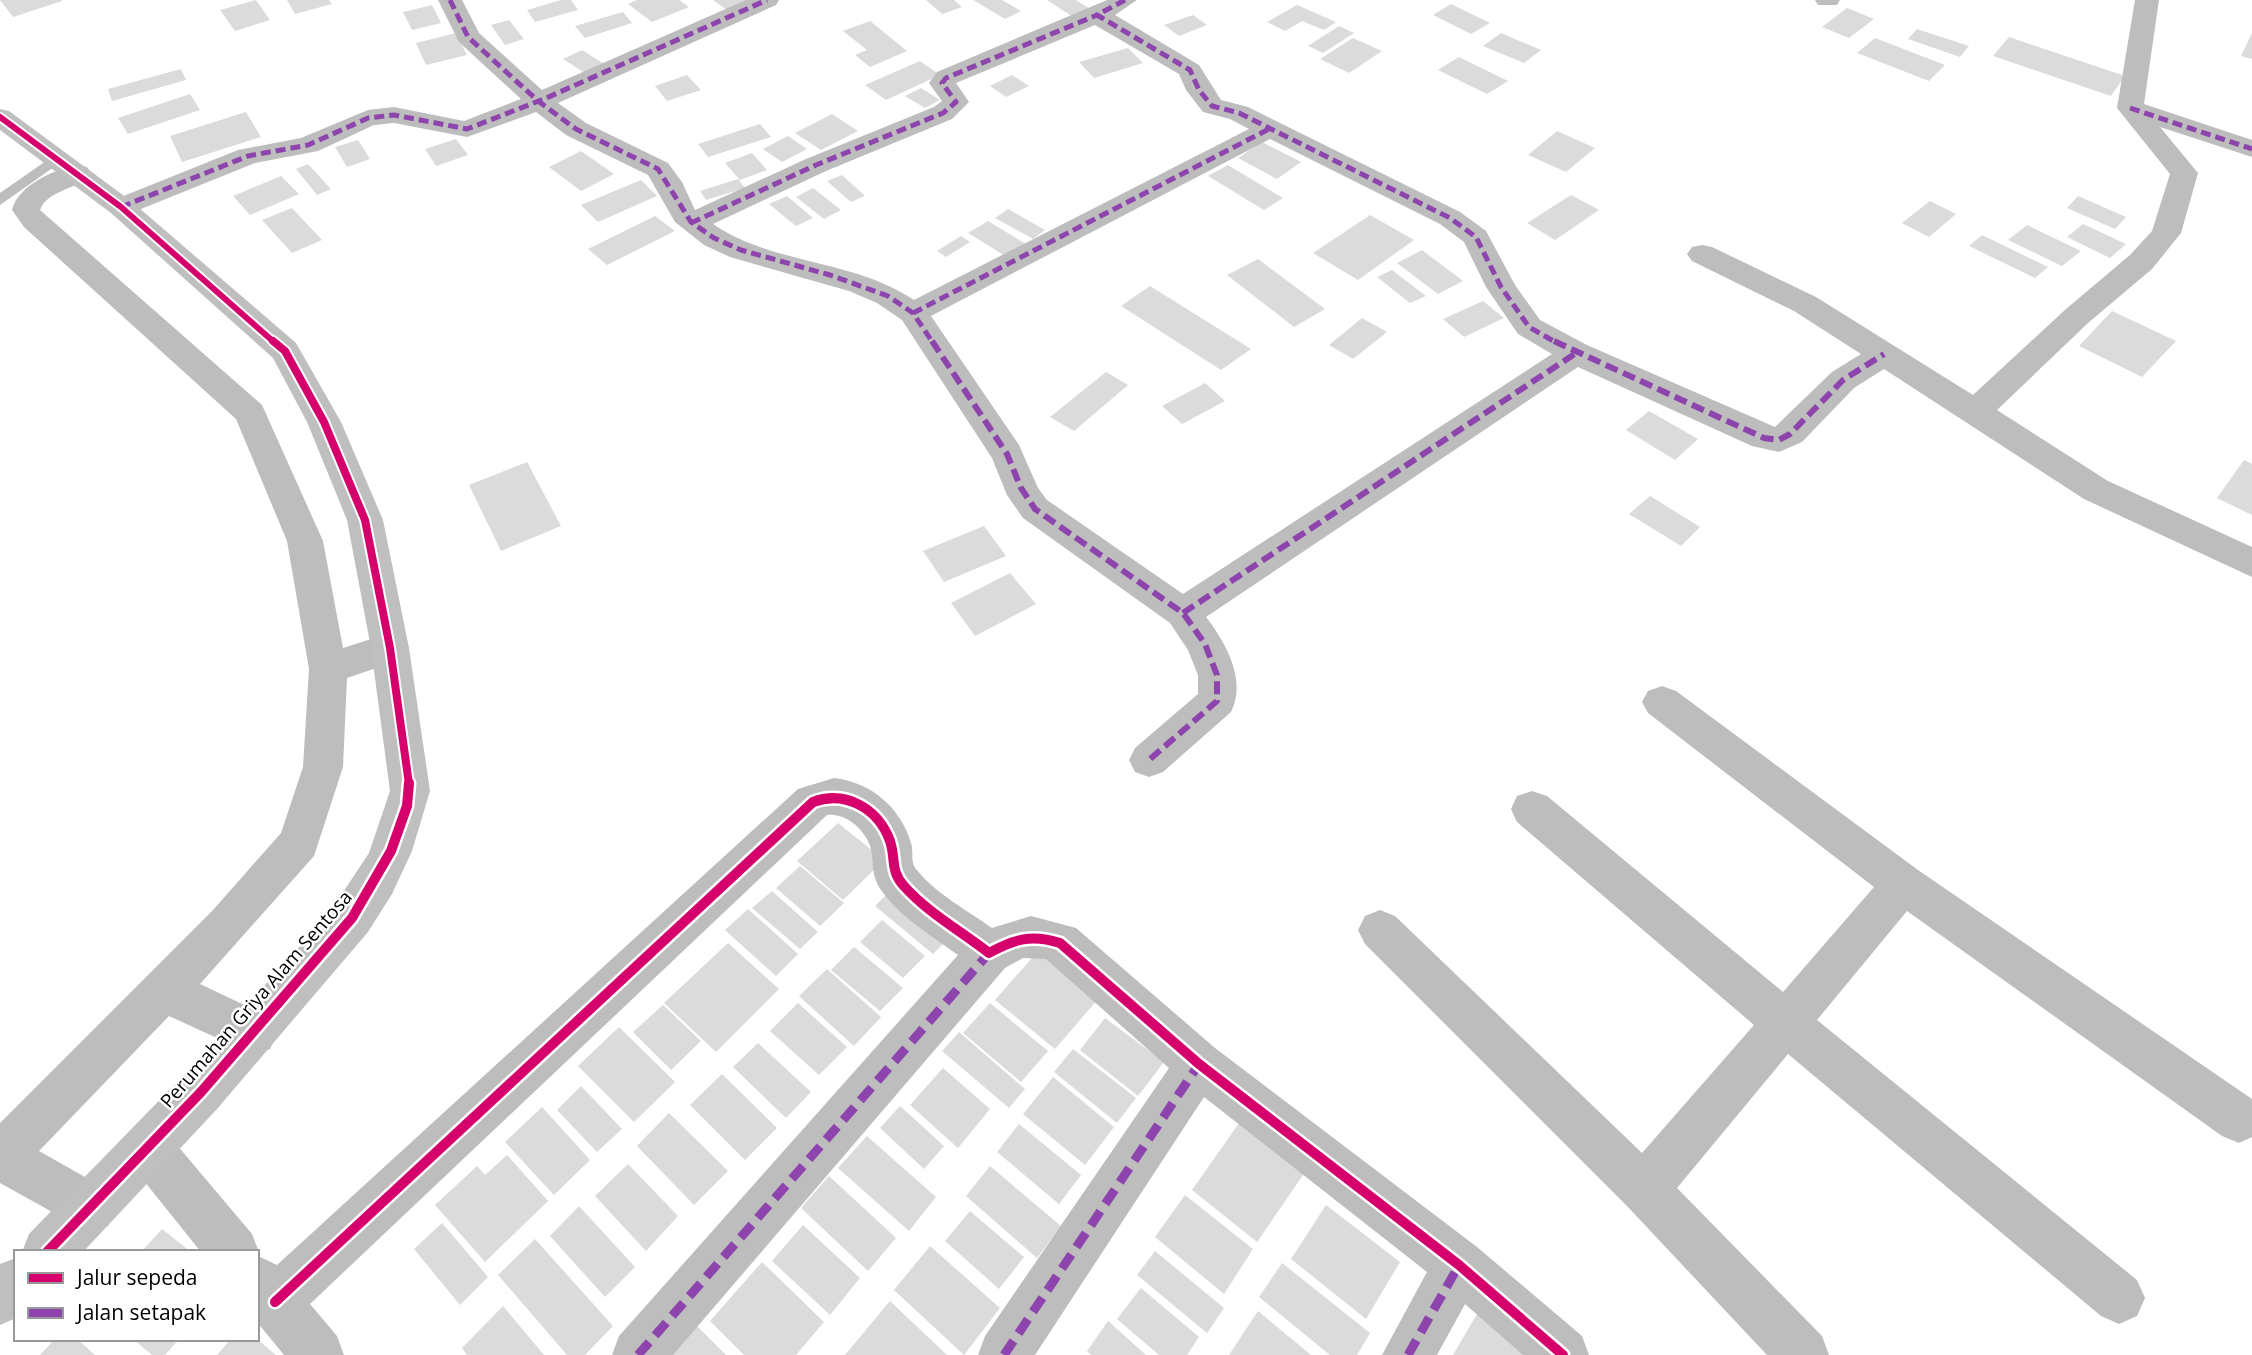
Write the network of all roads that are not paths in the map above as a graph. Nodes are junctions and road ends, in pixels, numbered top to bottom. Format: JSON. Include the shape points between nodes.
{"nodes":[{"id":1,"x":450,"y":0,"type":"edge"},
{"id":2,"x":767,"y":0,"type":"edge"},
{"id":3,"x":1125,"y":0,"type":"edge"},
{"id":4,"x":2147,"y":0,"type":"edge"},
{"id":5,"x":1097,"y":15,"type":"junction"},
{"id":6,"x":538,"y":101,"type":"junction"},
{"id":7,"x":2130,"y":108,"type":"junction"},
{"id":8,"x":0,"y":117,"type":"edge"},
{"id":9,"x":1269,"y":128,"type":"junction"},
{"id":10,"x":2252,"y":149,"type":"edge"},
{"id":11,"x":59,"y":167,"type":"junction"},
{"id":12,"x":0,"y":200,"type":"edge"},
{"id":13,"x":121,"y":207,"type":"junction"},
{"id":14,"x":691,"y":223,"type":"junction"},
{"id":15,"x":1702,"y":254,"type":"dead end"},
{"id":16,"x":913,"y":313,"type":"junction"},
{"id":17,"x":1576,"y":353,"type":"junction"},
{"id":18,"x":1884,"y":354,"type":"junction"},
{"id":19,"x":1975,"y":412,"type":"junction"},
{"id":20,"x":2252,"y":563,"type":"edge"},
{"id":21,"x":1183,"y":613,"type":"junction"},
{"id":22,"x":390,"y":648,"type":"junction"},
{"id":23,"x":328,"y":669,"type":"junction"},
{"id":24,"x":1662,"y":702,"type":"dead end"},
{"id":25,"x":1149,"y":760,"type":"dead end"},
{"id":26,"x":1532,"y":809,"type":"dead end"},
{"id":27,"x":1903,"y":884,"type":"junction"},
{"id":28,"x":1380,"y":930,"type":"dead end"},
{"id":29,"x":989,"y":953,"type":"junction"},
{"id":30,"x":164,"y":990,"type":"junction"},
{"id":31,"x":1786,"y":1023,"type":"junction"},
{"id":32,"x":254,"y":1033,"type":"junction"},
{"id":33,"x":1199,"y":1065,"type":"junction"},
{"id":34,"x":2239,"y":1119,"type":"dead end"},
{"id":35,"x":149,"y":1149,"type":"junction"},
{"id":36,"x":0,"y":1157,"type":"edge"},
{"id":37,"x":1644,"y":1189,"type":"junction"},
{"id":38,"x":90,"y":1208,"type":"junction"},
{"id":39,"x":49,"y":1250,"type":"edge"},
{"id":40,"x":232,"y":1250,"type":"edge"},
{"id":41,"x":1459,"y":1265,"type":"junction"},
{"id":42,"x":14,"y":1285,"type":"edge"},
{"id":43,"x":266,"y":1291,"type":"edge"},
{"id":44,"x":0,"y":1298,"type":"edge"},
{"id":45,"x":2119,"y":1298,"type":"dead end"},
{"id":46,"x":318,"y":1355,"type":"edge"},
{"id":47,"x":638,"y":1355,"type":"edge"},
{"id":48,"x":1004,"y":1355,"type":"edge"},
{"id":49,"x":1409,"y":1355,"type":"edge"},
{"id":50,"x":1563,"y":1355,"type":"edge"},
{"id":51,"x":1803,"y":1355,"type":"edge"}],
"edges":[{"from":1,"to":6,"type":"street","via":[[468,37]]},
{"from":2,"to":6,"type":"street"},
{"from":3,"to":5,"type":"street"},
{"from":4,"to":7,"type":"street"},
{"from":5,"to":9,"type":"street","via":[[1191,70],[1212,106]]},
{"from":5,"to":14,"type":"street","via":[[946,78],[942,83],[956,102],[943,113]]},
{"from":6,"to":13,"type":"street","via":[[461,129],[394,115],[368,118],[308,145],[248,156]]},
{"from":6,"to":14,"type":"street","via":[[576,129],[659,169]]},
{"from":7,"to":10,"type":"street"},
{"from":7,"to":19,"type":"street","via":[[2184,173],[2166,233],[2141,262]]},
{"from":8,"to":11,"type":"street","name":"Perumahan Griya Alam Sentosa"},
{"from":9,"to":16,"type":"street"},
{"from":9,"to":17,"type":"street","via":[[1464,227],[1476,237],[1525,323]]},
{"from":11,"to":12,"type":"lane"},
{"from":11,"to":13,"type":"street","name":"Perumahan Griya Alam Sentosa"},
{"from":11,"to":23,"type":"street","via":[[28,202],[26,210],[34,221],[250,413],[305,541]]},
{"from":13,"to":22,"type":"street","name":"Perumahan Griya Alam Sentosa","via":[[285,351],[324,422],[365,520]]},
{"from":14,"to":16,"type":"street","via":[[709,236],[761,256],[864,285]]},
{"from":15,"to":18,"type":"street","via":[[1805,304]]},
{"from":16,"to":21,"type":"street","via":[[1007,454],[1021,494],[1035,509]]},
{"from":17,"to":18,"type":"street","via":[[1765,438],[1779,440],[1843,380]]},
{"from":17,"to":21,"type":"street"},
{"from":18,"to":19,"type":"street"},
{"from":19,"to":20,"type":"street","via":[[2096,490]]},
{"from":21,"to":25,"type":"street","via":[[1205,645],[1217,675],[1217,701]]},
{"from":22,"to":23,"type":"street"},
{"from":22,"to":32,"type":"street","name":"Perumahan Griya Alam Sentosa","via":[[410,791],[407,810],[360,907]]},
{"from":23,"to":30,"type":"street","via":[[323,767],[299,844]]},
{"from":24,"to":27,"type":"street"},
{"from":26,"to":31,"type":"street"},
{"from":27,"to":31,"type":"street"},
{"from":27,"to":34,"type":"street"},
{"from":28,"to":37,"type":"street"},
{"from":29,"to":33,"type":"street","via":[[1012,940],[1037,935],[1060,943]]},
{"from":29,"to":43,"type":"street","via":[[896,877],[890,865],[890,842],[856,802],[834,796],[813,802]]},
{"from":29,"to":47,"type":"street"},
{"from":30,"to":32,"type":"street"},
{"from":30,"to":36,"type":"street"},
{"from":31,"to":37,"type":"street"},
{"from":31,"to":45,"type":"street"},
{"from":32,"to":35,"type":"street","name":"Perumahan Griya Alam Sentosa"},
{"from":33,"to":41,"type":"street"},
{"from":33,"to":48,"type":"street"},
{"from":35,"to":38,"type":"street","name":"Perumahan Griya Alam Sentosa"},
{"from":35,"to":40,"type":"street"},
{"from":36,"to":38,"type":"street"},
{"from":37,"to":51,"type":"street"},
{"from":38,"to":39,"type":"street","name":"Perumahan Griya Alam Sentosa"},
{"from":41,"to":49,"type":"street"},
{"from":41,"to":50,"type":"street"},
{"from":42,"to":44,"type":"street"},
{"from":43,"to":46,"type":"street"}]}
